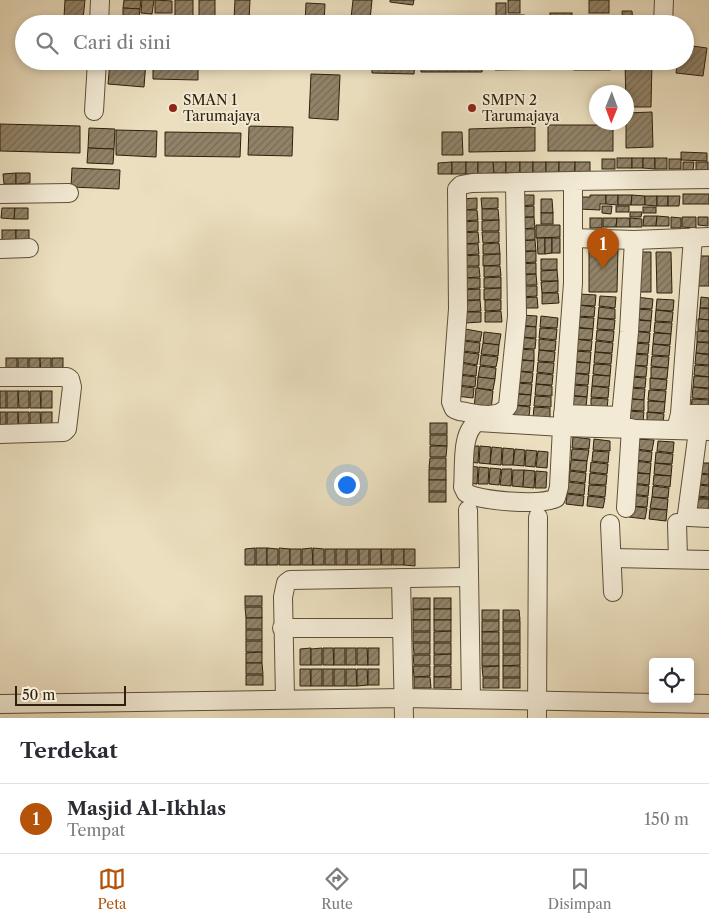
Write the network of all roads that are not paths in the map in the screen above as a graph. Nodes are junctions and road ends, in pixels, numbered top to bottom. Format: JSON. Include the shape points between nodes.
{"nodes":[{"id":1,"x":100,"y":0,"type":"edge"},
{"id":2,"x":664,"y":0,"type":"edge"},
{"id":3,"x":99,"y":15,"type":"edge"},
{"id":4,"x":663,"y":15,"type":"edge"},
{"id":5,"x":96,"y":70,"type":"edge"},
{"id":6,"x":94,"y":111,"type":"dead end"},
{"id":7,"x":709,"y":179,"type":"edge"},
{"id":8,"x":573,"y":181,"type":"junction"},
{"id":9,"x":515,"y":182,"type":"junction"},
{"id":10,"x":69,"y":193,"type":"dead end"},
{"id":11,"x":0,"y":194,"type":"edge"},
{"id":12,"x":701,"y":237,"type":"edge"},
{"id":13,"x":573,"y":238,"type":"junction"},
{"id":14,"x":634,"y":240,"type":"junction"},
{"id":15,"x":29,"y":248,"type":"dead end"},
{"id":16,"x":0,"y":249,"type":"edge"},
{"id":17,"x":0,"y":378,"type":"edge"},
{"id":18,"x":709,"y":414,"type":"edge"},
{"id":19,"x":563,"y":420,"type":"junction"},
{"id":20,"x":678,"y":422,"type":"junction"},
{"id":21,"x":624,"y":424,"type":"junction"},
{"id":22,"x":703,"y":431,"type":"edge"},
{"id":23,"x":0,"y":434,"type":"edge"},
{"id":24,"x":626,"y":508,"type":"dead end"},
{"id":25,"x":468,"y":510,"type":"dead end"},
{"id":26,"x":538,"y":517,"type":"dead end"},
{"id":27,"x":709,"y":518,"type":"edge"},
{"id":28,"x":677,"y":523,"type":"dead end"},
{"id":29,"x":610,"y":524,"type":"dead end"},
{"id":30,"x":613,"y":558,"type":"junction"},
{"id":31,"x":678,"y":559,"type":"junction"},
{"id":32,"x":709,"y":560,"type":"edge"},
{"id":33,"x":468,"y":577,"type":"junction"},
{"id":34,"x":401,"y":578,"type":"junction"},
{"id":35,"x":613,"y":592,"type":"dead end"},
{"id":36,"x":282,"y":628,"type":"junction"},
{"id":37,"x":402,"y":628,"type":"junction"},
{"id":38,"x":404,"y":698,"type":"junction"},
{"id":39,"x":285,"y":699,"type":"junction"},
{"id":40,"x":471,"y":699,"type":"junction"},
{"id":41,"x":0,"y":704,"type":"edge"},
{"id":42,"x":709,"y":704,"type":"edge"},
{"id":43,"x":537,"y":709,"type":"edge"},
{"id":44,"x":127,"y":710,"type":"edge"},
{"id":45,"x":404,"y":718,"type":"edge"}],
"edges":[{"from":1,"to":3,"type":"street"},
{"from":2,"to":4,"type":"street"},
{"from":5,"to":6,"type":"street"},
{"from":7,"to":8,"type":"street"},
{"from":8,"to":9,"type":"street"},
{"from":8,"to":13,"type":"street"},
{"from":9,"to":9,"type":"street","via":[[472,183],[461,185],[457,190],[458,309],[451,402],[459,411],[494,415],[508,406],[517,316]]},
{"from":10,"to":11,"type":"street"},
{"from":12,"to":14,"type":"street"},
{"from":12,"to":20,"type":"street"},
{"from":13,"to":14,"type":"street"},
{"from":13,"to":19,"type":"street"},
{"from":14,"to":21,"type":"street"},
{"from":15,"to":16,"type":"street"},
{"from":17,"to":23,"type":"street","via":[[67,377],[72,387],[64,432]]},
{"from":18,"to":20,"type":"street"},
{"from":19,"to":19,"type":"street","via":[[478,422],[472,425],[467,438],[463,487],[466,494],[483,499],[544,502],[556,498]]},
{"from":19,"to":21,"type":"street"},
{"from":20,"to":21,"type":"street"},
{"from":20,"to":22,"type":"street"},
{"from":21,"to":24,"type":"street"},
{"from":22,"to":27,"type":"street","via":[[687,514],[689,517]]},
{"from":25,"to":33,"type":"street"},
{"from":26,"to":43,"type":"street"},
{"from":28,"to":31,"type":"street"},
{"from":29,"to":30,"type":"street"},
{"from":30,"to":31,"type":"street"},
{"from":30,"to":35,"type":"street"},
{"from":31,"to":32,"type":"street"},
{"from":33,"to":34,"type":"street"},
{"from":33,"to":40,"type":"street"},
{"from":34,"to":36,"type":"street","via":[[290,580],[284,589]]},
{"from":34,"to":37,"type":"street"},
{"from":36,"to":37,"type":"street"},
{"from":36,"to":39,"type":"street"},
{"from":37,"to":38,"type":"street"},
{"from":38,"to":39,"type":"street"},
{"from":38,"to":40,"type":"street"},
{"from":38,"to":45,"type":"street"},
{"from":39,"to":44,"type":"street"},
{"from":40,"to":43,"type":"street"},
{"from":41,"to":44,"type":"street"},
{"from":42,"to":43,"type":"street"}]}
